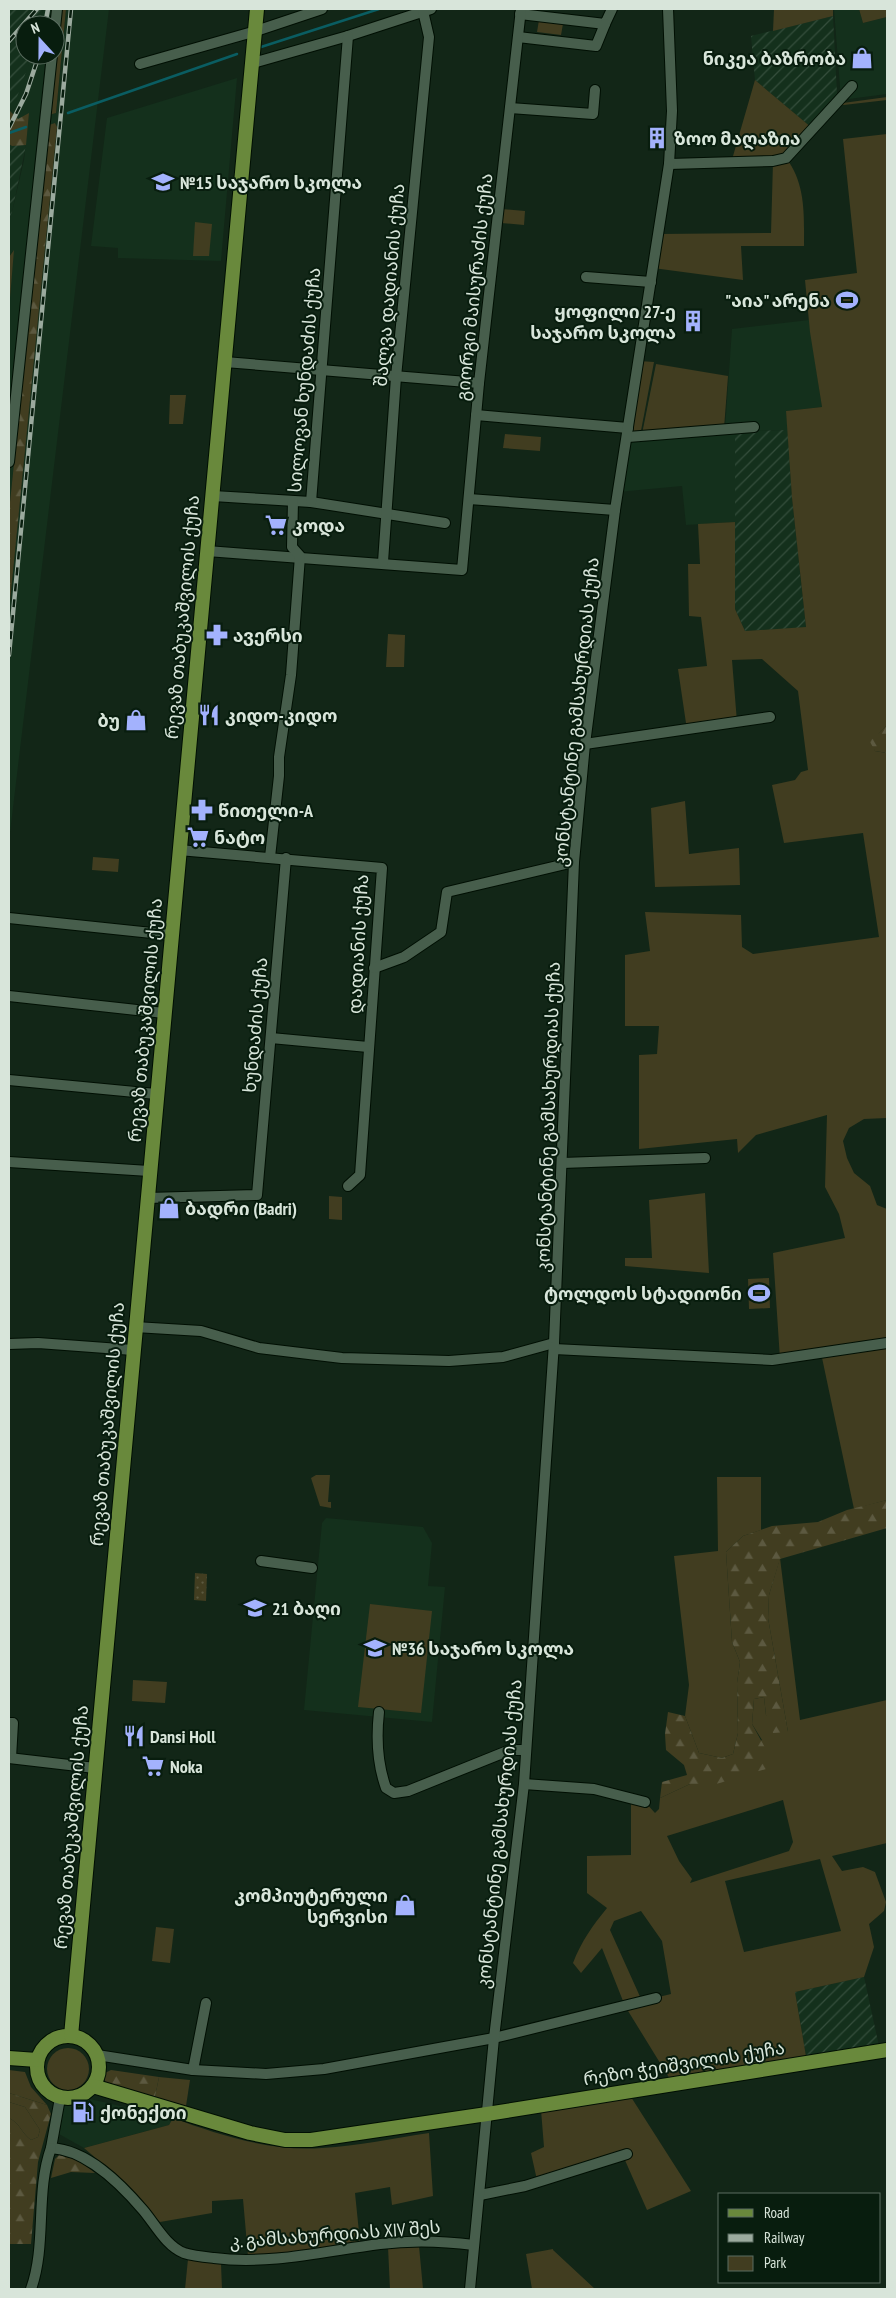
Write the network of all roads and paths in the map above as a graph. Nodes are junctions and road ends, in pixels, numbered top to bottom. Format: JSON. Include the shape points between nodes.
{"nodes":[{"id":1,"x":257,"y":9,"type":"edge"},
{"id":2,"x":322,"y":9,"type":"edge"},
{"id":3,"x":612,"y":9,"type":"edge"},
{"id":4,"x":668,"y":9,"type":"edge"},
{"id":5,"x":427,"y":10,"type":"edge"},
{"id":6,"x":521,"y":11,"type":"edge"},
{"id":7,"x":605,"y":24,"type":"junction"},
{"id":8,"x":256,"y":31,"type":"junction"},
{"id":9,"x":348,"y":36,"type":"junction"},
{"id":10,"x":518,"y":37,"type":"junction"},
{"id":11,"x":253,"y":63,"type":"junction"},
{"id":12,"x":140,"y":64,"type":"dead end"},
{"id":13,"x":51,"y":65,"type":"edge"},
{"id":14,"x":852,"y":86,"type":"dead end"},
{"id":15,"x":595,"y":90,"type":"dead end"},
{"id":16,"x":510,"y":108,"type":"junction"},
{"id":17,"x":669,"y":164,"type":"junction"},
{"id":18,"x":586,"y":277,"type":"dead end"},
{"id":19,"x":651,"y":282,"type":"junction"},
{"id":20,"x":225,"y":362,"type":"junction"},
{"id":21,"x":322,"y":369,"type":"junction"},
{"id":22,"x":396,"y":377,"type":"junction"},
{"id":23,"x":479,"y":383,"type":"junction"},
{"id":24,"x":476,"y":414,"type":"junction"},
{"id":25,"x":754,"y":427,"type":"dead end"},
{"id":26,"x":628,"y":432,"type":"junction"},
{"id":27,"x":9,"y":462,"type":"edge"},
{"id":28,"x":212,"y":496,"type":"junction"},
{"id":29,"x":469,"y":499,"type":"junction"},
{"id":30,"x":293,"y":501,"type":"junction"},
{"id":31,"x":311,"y":502,"type":"junction"},
{"id":32,"x":615,"y":510,"type":"junction"},
{"id":33,"x":385,"y":515,"type":"junction"},
{"id":34,"x":445,"y":523,"type":"dead end"},
{"id":35,"x":207,"y":551,"type":"junction"},
{"id":36,"x":300,"y":556,"type":"junction"},
{"id":37,"x":383,"y":562,"type":"junction"},
{"id":38,"x":770,"y":718,"type":"dead end"},
{"id":39,"x":585,"y":744,"type":"junction"},
{"id":40,"x":179,"y":850,"type":"junction"},
{"id":41,"x":270,"y":857,"type":"junction"},
{"id":42,"x":286,"y":858,"type":"junction"},
{"id":43,"x":574,"y":862,"type":"junction"},
{"id":44,"x":9,"y":918,"type":"edge"},
{"id":45,"x":171,"y":935,"type":"junction"},
{"id":46,"x":374,"y":968,"type":"junction"},
{"id":47,"x":9,"y":996,"type":"edge"},
{"id":48,"x":164,"y":1013,"type":"junction"},
{"id":49,"x":271,"y":1038,"type":"junction"},
{"id":50,"x":368,"y":1047,"type":"junction"},
{"id":51,"x":9,"y":1080,"type":"edge"},
{"id":52,"x":156,"y":1094,"type":"junction"},
{"id":53,"x":705,"y":1158,"type":"dead end"},
{"id":54,"x":9,"y":1162,"type":"edge"},
{"id":55,"x":562,"y":1163,"type":"junction"},
{"id":56,"x":149,"y":1171,"type":"junction"},
{"id":57,"x":348,"y":1186,"type":"dead end"},
{"id":58,"x":147,"y":1198,"type":"junction"},
{"id":59,"x":135,"y":1327,"type":"junction"},
{"id":60,"x":887,"y":1343,"type":"edge"},
{"id":61,"x":9,"y":1344,"type":"edge"},
{"id":62,"x":554,"y":1346,"type":"junction"},
{"id":63,"x":133,"y":1350,"type":"junction"},
{"id":64,"x":261,"y":1561,"type":"dead end"},
{"id":65,"x":312,"y":1568,"type":"dead end"},
{"id":66,"x":379,"y":1712,"type":"dead end"},
{"id":67,"x":9,"y":1723,"type":"edge"},
{"id":68,"x":526,"y":1750,"type":"junction"},
{"id":69,"x":10,"y":1758,"type":"edge"},
{"id":70,"x":95,"y":1768,"type":"junction"},
{"id":71,"x":524,"y":1784,"type":"junction"},
{"id":72,"x":645,"y":1802,"type":"dead end"},
{"id":73,"x":656,"y":1998,"type":"dead end"},
{"id":74,"x":206,"y":2003,"type":"dead end"},
{"id":75,"x":71,"y":2036,"type":"junction"},
{"id":76,"x":494,"y":2038,"type":"junction"},
{"id":77,"x":887,"y":2050,"type":"edge"},
{"id":78,"x":97,"y":2055,"type":"junction"},
{"id":79,"x":9,"y":2058,"type":"edge"},
{"id":80,"x":37,"y":2060,"type":"junction"},
{"id":81,"x":193,"y":2070,"type":"junction"},
{"id":82,"x":93,"y":2086,"type":"junction"},
{"id":83,"x":60,"y":2098,"type":"junction"},
{"id":84,"x":487,"y":2114,"type":"junction"},
{"id":85,"x":51,"y":2148,"type":"junction"},
{"id":86,"x":627,"y":2154,"type":"dead end"},
{"id":87,"x":480,"y":2195,"type":"junction"},
{"id":88,"x":474,"y":2245,"type":"junction"},
{"id":89,"x":31,"y":2289,"type":"edge"},
{"id":90,"x":470,"y":2289,"type":"edge"}],
"edges":[{"from":1,"to":8,"type":"main road","name":"რევაზ თაბუკაშვილის ქუჩა"},
{"from":2,"to":8,"type":"street"},
{"from":3,"to":7,"type":"street"},
{"from":4,"to":17,"type":"street","name":"კონსტანტინე გამსახურდიას ქუჩა","via":[[672,111]]},
{"from":5,"to":9,"type":"street"},
{"from":5,"to":22,"type":"street","name":"შალვა დადიანის ქუჩა","via":[[429,37]]},
{"from":6,"to":7,"type":"street"},
{"from":6,"to":10,"type":"street","name":"გიორგი მაისურაძის ქუჩა"},
{"from":7,"to":10,"type":"street","via":[[596,46]]},
{"from":8,"to":11,"type":"main road","name":"რევაზ თაბუკაშვილის ქუჩა"},
{"from":8,"to":12,"type":"street"},
{"from":9,"to":11,"type":"street"},
{"from":9,"to":21,"type":"street","name":"სილოვან ხუნდაძის ქუჩა"},
{"from":10,"to":16,"type":"street","name":"გიორგი მაისურაძის ქუჩა"},
{"from":11,"to":20,"type":"main road","name":"რევაზ თაბუკაშვილის ქუჩა"},
{"from":13,"to":27,"type":"street"},
{"from":14,"to":17,"type":"street","via":[[786,158]]},
{"from":15,"to":16,"type":"street","via":[[593,114]]},
{"from":16,"to":23,"type":"street","name":"გიორგი მაისურაძის ქუჩა"},
{"from":17,"to":19,"type":"street","name":"კონსტანტინე გამსახურდიას ქუჩა"},
{"from":18,"to":19,"type":"street"},
{"from":19,"to":26,"type":"street","name":"კონსტანტინე გამსახურდიას ქუჩა"},
{"from":20,"to":21,"type":"street"},
{"from":20,"to":28,"type":"main road","name":"რევაზ თაბუკაშვილის ქუჩა"},
{"from":21,"to":22,"type":"street"},
{"from":21,"to":31,"type":"street","name":"სილოვან ხუნდაძის ქუჩა"},
{"from":22,"to":23,"type":"street"},
{"from":22,"to":33,"type":"street","name":"შალვა დადიანის ქუჩა"},
{"from":23,"to":24,"type":"street","name":"გიორგი მაისურაძის ქუჩა"},
{"from":24,"to":26,"type":"street"},
{"from":24,"to":29,"type":"street","name":"გიორგი მაისურაძის ქუჩა"},
{"from":25,"to":26,"type":"street"},
{"from":26,"to":32,"type":"street","name":"კონსტანტინე გამსახურდიას ქუჩა"},
{"from":28,"to":30,"type":"street"},
{"from":28,"to":35,"type":"main road","name":"რევაზ თაბუკაშვილის ქუჩა"},
{"from":29,"to":32,"type":"street"},
{"from":29,"to":37,"type":"street","name":"გიორგი მაისურაძის ქუჩა","via":[[462,570]]},
{"from":30,"to":31,"type":"street","name":"სილოვან ხუნდაძის ქუჩა"},
{"from":30,"to":36,"type":"street","name":"სილოვან ხუნდაძის ქუჩა","via":[[292,547]]},
{"from":31,"to":33,"type":"street"},
{"from":32,"to":39,"type":"street","name":"კონსტანტინე გამსახურდიას ქუჩა"},
{"from":33,"to":34,"type":"street"},
{"from":33,"to":37,"type":"street","name":"შალვა დადიანის ქუჩა"},
{"from":35,"to":36,"type":"street"},
{"from":35,"to":40,"type":"main road","name":"რევაზ თაბუკაშვილის ქუჩა"},
{"from":36,"to":37,"type":"street"},
{"from":36,"to":41,"type":"street","name":"სილოვან ხუნდაძის ქუჩა","via":[[291,675],[279,757]]},
{"from":38,"to":39,"type":"street"},
{"from":39,"to":43,"type":"street","name":"კონსტანტინე გამსახურდიას ქუჩა"},
{"from":40,"to":41,"type":"street","name":"დადიანის ქუჩა"},
{"from":40,"to":45,"type":"main road","name":"რევაზ თაბუკაშვილის ქუჩა"},
{"from":41,"to":42,"type":"street","name":"დადიანის ქუჩა"},
{"from":42,"to":46,"type":"street","name":"დადიანის ქუჩა","via":[[382,868]]},
{"from":42,"to":49,"type":"street","name":"ხუნდაძის ქუჩა"},
{"from":43,"to":46,"type":"street","via":[[447,892],[441,932],[404,957]]},
{"from":43,"to":55,"type":"street","name":"კონსტანტინე გამსახურდიას ქუჩა"},
{"from":44,"to":45,"type":"street"},
{"from":45,"to":48,"type":"main road","name":"რევაზ თაბუკაშვილის ქუჩა"},
{"from":46,"to":50,"type":"street","name":"დადიანის ქუჩა"},
{"from":47,"to":48,"type":"street"},
{"from":48,"to":52,"type":"main road","name":"რევაზ თაბუკაშვილის ქუჩა"},
{"from":49,"to":50,"type":"street"},
{"from":49,"to":58,"type":"street","name":"ხუნდაძის ქუჩა","via":[[257,1195]]},
{"from":50,"to":57,"type":"street","name":"დადიანის ქუჩა","via":[[360,1175]]},
{"from":51,"to":52,"type":"street"},
{"from":52,"to":56,"type":"main road","name":"რევაზ თაბუკაშვილის ქუჩა"},
{"from":53,"to":55,"type":"street"},
{"from":54,"to":56,"type":"street"},
{"from":55,"to":62,"type":"street","name":"კონსტანტინე გამსახურდიას ქუჩა"},
{"from":56,"to":58,"type":"main road","name":"რევაზ თაბუკაშვილის ქუჩა"},
{"from":58,"to":59,"type":"main road","name":"რევაზ თაბუკაშვილის ქუჩა"},
{"from":59,"to":62,"type":"street","via":[[201,1331],[259,1348],[342,1358],[458,1360],[503,1357]]},
{"from":59,"to":63,"type":"main road","name":"რევაზ თაბუკაშვილის ქუჩა"},
{"from":60,"to":62,"type":"street","via":[[772,1360]]},
{"from":61,"to":63,"type":"street"},
{"from":62,"to":68,"type":"street","name":"კონსტანტინე გამსახურდიას ქუჩა"},
{"from":63,"to":70,"type":"main road","name":"რევაზ თაბუკაშვილის ქუჩა"},
{"from":64,"to":65,"type":"street"},
{"from":66,"to":68,"type":"street","via":[[376,1738],[380,1771],[386,1788],[394,1793],[408,1792],[510,1750]]},
{"from":67,"to":69,"type":"street","via":[[14,1723]]},
{"from":68,"to":71,"type":"street","name":"კონსტანტინე გამსახურდიას ქუჩა"},
{"from":69,"to":70,"type":"street"},
{"from":70,"to":75,"type":"main road","name":"რევაზ თაბუკაშვილის ქუჩა"},
{"from":71,"to":72,"type":"street","via":[[594,1789]]},
{"from":71,"to":76,"type":"street","name":"კონსტანტინე გამსახურდიას ქუჩა"},
{"from":73,"to":76,"type":"street"},
{"from":74,"to":81,"type":"street"},
{"from":75,"to":78,"type":"main road","via":[[86,2042]]},
{"from":75,"to":80,"type":"main road","via":[[53,2039]]},
{"from":76,"to":81,"type":"street","via":[[324,2069],[266,2074]]},
{"from":76,"to":84,"type":"street","name":"კონსტანტინე გამსახურდიას ქუჩა"},
{"from":77,"to":84,"type":"main road","name":"რეზო ჭეიშვილის ქუჩა"},
{"from":78,"to":81,"type":"street"},
{"from":78,"to":82,"type":"main road","via":[[100,2066]]},
{"from":79,"to":80,"type":"main road"},
{"from":80,"to":83,"type":"main road","via":[[39,2079],[51,2094]]},
{"from":82,"to":83,"type":"main road","via":[[78,2097]]},
{"from":82,"to":84,"type":"main road","name":"რეზო ჭეიშვილის ქუჩა","via":[[250,2133],[285,2140],[311,2140]]},
{"from":83,"to":85,"type":"street"},
{"from":84,"to":87,"type":"street","name":"კონსტანტინე გამსახურდიას ქუჩა"},
{"from":85,"to":88,"type":"street","name":"კ. გამსახურდიას XIV შეს","via":[[77,2153],[89,2161],[122,2188],[172,2246],[183,2253],[254,2260],[393,2243],[438,2241]]},
{"from":85,"to":89,"type":"street","via":[[44,2168],[38,2257]]},
{"from":86,"to":87,"type":"street","via":[[525,2186]]},
{"from":87,"to":88,"type":"street","name":"კონსტანტინე გამსახურდიას ქუჩა"},
{"from":88,"to":90,"type":"street","name":"კონსტანტინე გამსახურდიას ქუჩა"}]}
